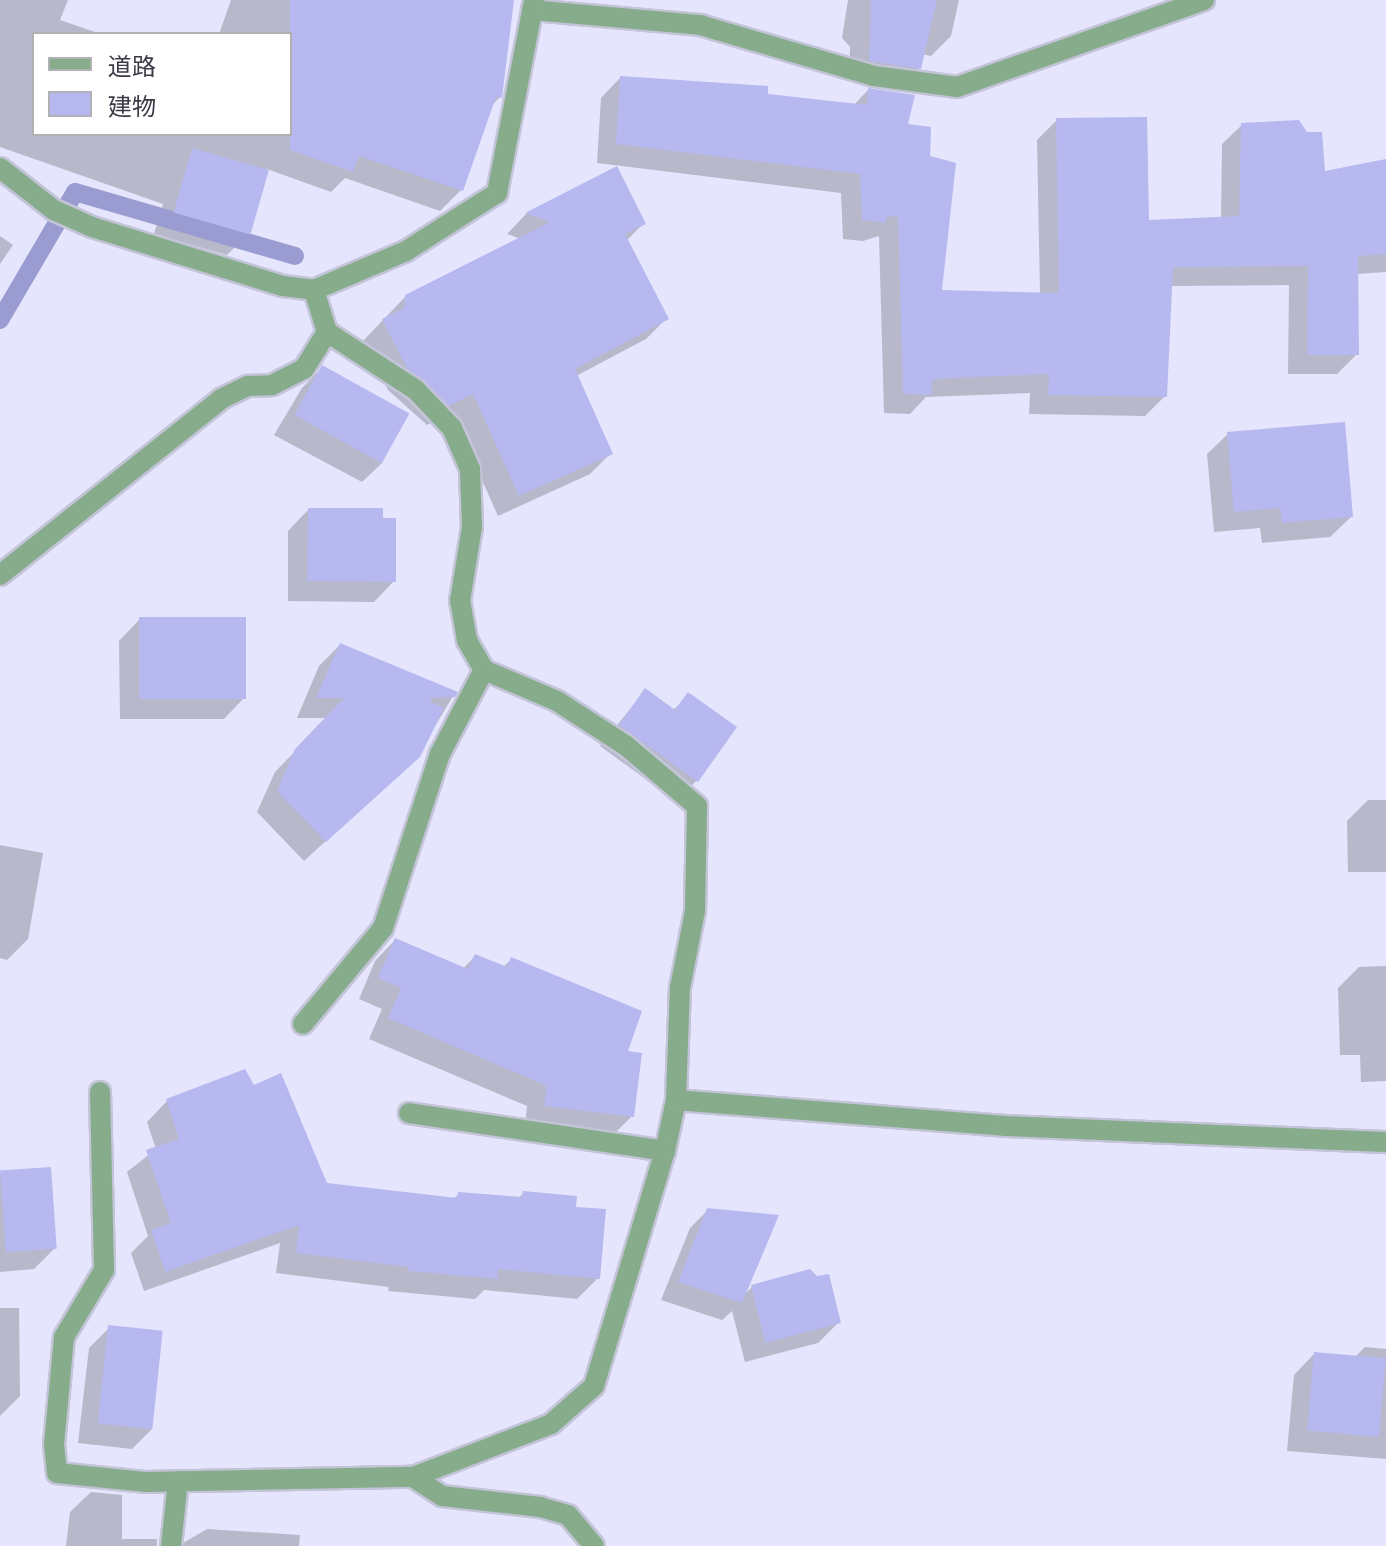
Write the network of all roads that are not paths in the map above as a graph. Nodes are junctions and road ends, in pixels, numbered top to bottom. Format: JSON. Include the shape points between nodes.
{"nodes":[{"id":1,"x":1204,"y":0,"type":"edge"},
{"id":2,"x":533,"y":5,"type":"edge"},
{"id":3,"x":0,"y":168,"type":"edge"},
{"id":4,"x":314,"y":290,"type":"junction"},
{"id":5,"x":327,"y":332,"type":"junction"},
{"id":6,"x":0,"y":575,"type":"edge"},
{"id":7,"x":484,"y":670,"type":"junction"},
{"id":8,"x":303,"y":1024,"type":"dead end"},
{"id":9,"x":100,"y":1092,"type":"dead end"},
{"id":10,"x":676,"y":1100,"type":"junction"},
{"id":11,"x":409,"y":1113,"type":"dead end"},
{"id":12,"x":1386,"y":1142,"type":"edge"},
{"id":13,"x":665,"y":1151,"type":"junction"},
{"id":14,"x":413,"y":1477,"type":"junction"},
{"id":15,"x":178,"y":1481,"type":"junction"},
{"id":16,"x":171,"y":1546,"type":"edge"},
{"id":17,"x":594,"y":1546,"type":"edge"}],
"edges":[{"from":1,"to":2,"type":"street","via":[[957,87],[874,76],[700,25]]},
{"from":2,"to":4,"type":"street","via":[[497,193],[406,251]]},
{"from":3,"to":4,"type":"street","via":[[54,210],[92,227],[283,286]]},
{"from":4,"to":5,"type":"street"},
{"from":5,"to":6,"type":"street","via":[[304,369],[272,385],[248,386],[221,399]]},
{"from":5,"to":7,"type":"street","via":[[416,390],[452,428],[470,469],[472,527],[460,601],[467,640]]},
{"from":7,"to":8,"type":"street","via":[[440,754],[383,928]]},
{"from":7,"to":10,"type":"street","via":[[557,701],[625,745],[697,806],[695,911],[680,988]]},
{"from":9,"to":15,"type":"street","via":[[104,1270],[64,1337],[54,1444],[57,1473]]},
{"from":10,"to":12,"type":"street","via":[[1004,1126]]},
{"from":10,"to":13,"type":"street"},
{"from":11,"to":13,"type":"street"},
{"from":13,"to":14,"type":"street","via":[[594,1386],[551,1424]]},
{"from":14,"to":15,"type":"street"},
{"from":14,"to":17,"type":"street","via":[[442,1496],[568,1515]]},
{"from":15,"to":16,"type":"street"}]}
